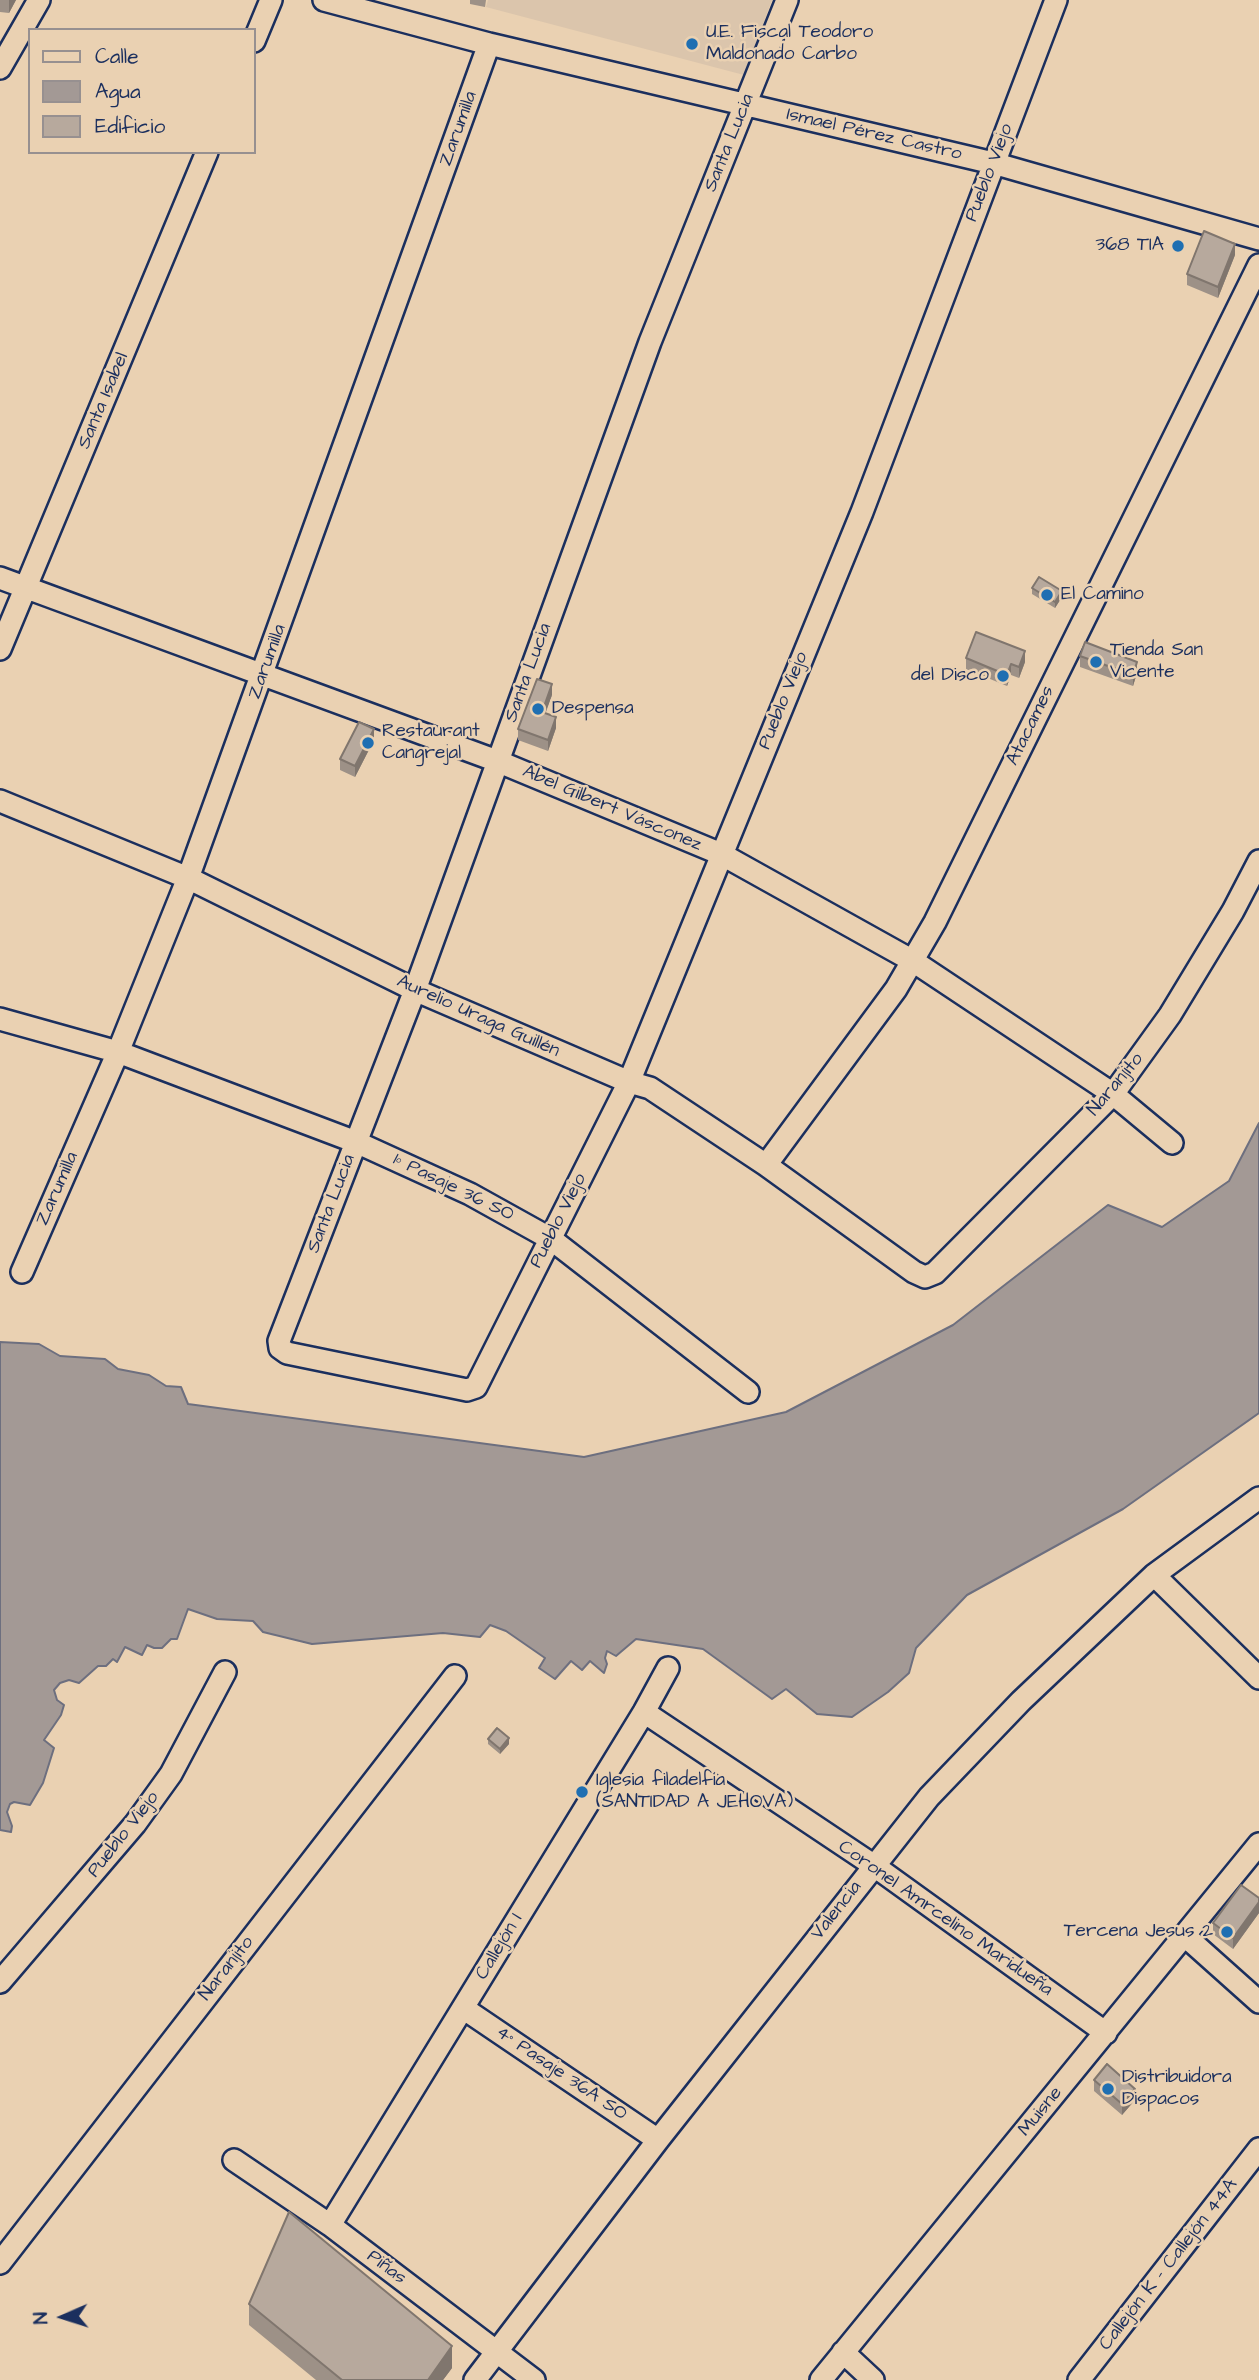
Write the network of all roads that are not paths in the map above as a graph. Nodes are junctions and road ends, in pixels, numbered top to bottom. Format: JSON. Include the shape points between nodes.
{"nodes":[{"id":1,"x":39,"y":0,"type":"edge"},
{"id":2,"x":271,"y":0,"type":"edge"},
{"id":3,"x":324,"y":0,"type":"edge"},
{"id":4,"x":787,"y":0,"type":"edge"},
{"id":5,"x":1056,"y":0,"type":"edge"},
{"id":6,"x":256,"y":36,"type":"edge"},
{"id":7,"x":489,"y":44,"type":"junction"},
{"id":8,"x":0,"y":68,"type":"edge"},
{"id":9,"x":746,"y":105,"type":"junction"},
{"id":10,"x":206,"y":154,"type":"edge"},
{"id":11,"x":993,"y":163,"type":"junction"},
{"id":12,"x":1259,"y":239,"type":"edge"},
{"id":13,"x":1259,"y":265,"type":"edge"},
{"id":14,"x":0,"y":578,"type":"edge"},
{"id":15,"x":26,"y":587,"type":"junction"},
{"id":16,"x":0,"y":649,"type":"edge"},
{"id":17,"x":263,"y":676,"type":"junction"},
{"id":18,"x":497,"y":761,"type":"junction"},
{"id":19,"x":0,"y":801,"type":"edge"},
{"id":20,"x":722,"y":854,"type":"junction"},
{"id":21,"x":1259,"y":861,"type":"edge"},
{"id":22,"x":188,"y":878,"type":"junction"},
{"id":23,"x":913,"y":961,"type":"junction"},
{"id":24,"x":415,"y":990,"type":"junction"},
{"id":25,"x":0,"y":1018,"type":"edge"},
{"id":26,"x":118,"y":1052,"type":"junction"},
{"id":27,"x":629,"y":1082,"type":"junction"},
{"id":28,"x":1113,"y":1094,"type":"junction"},
{"id":29,"x":356,"y":1142,"type":"junction"},
{"id":30,"x":1172,"y":1143,"type":"dead end"},
{"id":31,"x":766,"y":1165,"type":"junction"},
{"id":32,"x":551,"y":1239,"type":"junction"},
{"id":33,"x":22,"y":1272,"type":"dead end"},
{"id":34,"x":929,"y":1276,"type":"joint"},
{"id":35,"x":475,"y":1387,"type":"joint"},
{"id":36,"x":748,"y":1392,"type":"dead end"},
{"id":37,"x":1259,"y":1498,"type":"edge"},
{"id":38,"x":1154,"y":1575,"type":"junction"},
{"id":39,"x":668,"y":1668,"type":"dead end"},
{"id":40,"x":225,"y":1672,"type":"dead end"},
{"id":41,"x":455,"y":1675,"type":"dead end"},
{"id":42,"x":1259,"y":1678,"type":"edge"},
{"id":43,"x":644,"y":1712,"type":"junction"},
{"id":44,"x":1259,"y":1844,"type":"edge"},
{"id":45,"x":873,"y":1866,"type":"junction"},
{"id":46,"x":1184,"y":1935,"type":"junction"},
{"id":47,"x":0,"y":1982,"type":"edge"},
{"id":48,"x":1259,"y":2002,"type":"edge"},
{"id":49,"x":463,"y":2008,"type":"junction"},
{"id":50,"x":1106,"y":2033,"type":"junction"},
{"id":51,"x":658,"y":2140,"type":"junction"},
{"id":52,"x":1259,"y":2149,"type":"edge"},
{"id":53,"x":234,"y":2160,"type":"dead end"},
{"id":54,"x":330,"y":2225,"type":"junction"},
{"id":55,"x":0,"y":2263,"type":"edge"},
{"id":56,"x":844,"y":2352,"type":"junction"},
{"id":57,"x":497,"y":2353,"type":"junction"},
{"id":58,"x":475,"y":2380,"type":"edge"},
{"id":59,"x":534,"y":2380,"type":"edge"},
{"id":60,"x":821,"y":2380,"type":"edge"},
{"id":61,"x":873,"y":2380,"type":"edge"},
{"id":62,"x":1079,"y":2380,"type":"edge"}],
"edges":[{"from":1,"to":8,"type":"street"},
{"from":2,"to":6,"type":"street"},
{"from":3,"to":7,"type":"street","name":"Ismael Pérez Castro"},
{"from":4,"to":9,"type":"street","name":"Santa Lucia"},
{"from":5,"to":11,"type":"street","name":"Pueblo Viejo"},
{"from":7,"to":9,"type":"street","name":"Ismael Pérez Castro"},
{"from":7,"to":17,"type":"street","name":"Zarumilla"},
{"from":9,"to":11,"type":"street","name":"Ismael Pérez Castro"},
{"from":9,"to":18,"type":"street","name":"Santa Lucia","via":[[650,342]]},
{"from":10,"to":15,"type":"street","name":"Santa Isabel"},
{"from":11,"to":12,"type":"street","name":"Ismael Pérez Castro"},
{"from":11,"to":20,"type":"street","name":"Pueblo Viejo","via":[[862,512]]},
{"from":13,"to":23,"type":"street","name":"Atacames"},
{"from":14,"to":15,"type":"street","name":"Abel Gilbert Vásconez"},
{"from":15,"to":16,"type":"street","name":"Santa Isabel"},
{"from":15,"to":17,"type":"street","name":"Abel Gilbert Vásconez"},
{"from":17,"to":18,"type":"street","name":"Abel Gilbert Vásconez"},
{"from":17,"to":22,"type":"street","name":"Zarumilla"},
{"from":18,"to":20,"type":"street","name":"Abel Gilbert Vásconez"},
{"from":18,"to":24,"type":"street","name":"Santa Lucia"},
{"from":19,"to":22,"type":"street","name":"Aurelio Uraga Guillén"},
{"from":20,"to":23,"type":"street","name":"Abel Gilbert Vásconez"},
{"from":20,"to":27,"type":"street","name":"Pueblo Viejo"},
{"from":21,"to":28,"type":"street","name":"Naranjito","via":[[1170,1015]]},
{"from":22,"to":24,"type":"street","name":"Aurelio Uraga Guillén"},
{"from":22,"to":26,"type":"street","name":"Zarumilla"},
{"from":23,"to":28,"type":"street","name":"Abel Gilbert Vásconez"},
{"from":23,"to":31,"type":"street","name":"Atacames"},
{"from":24,"to":27,"type":"street","name":"Aurelio Uraga Guillén"},
{"from":24,"to":29,"type":"street","name":"Santa Lucia"},
{"from":25,"to":26,"type":"street","name":"1º Pasaje 36 SO"},
{"from":26,"to":29,"type":"street","name":"1º Pasaje 36 SO"},
{"from":26,"to":33,"type":"street","name":"Zarumilla"},
{"from":27,"to":31,"type":"street","name":"Aurelio Uraga Guillén","via":[[650,1088]]},
{"from":27,"to":32,"type":"street","name":"Pueblo Viejo"},
{"from":28,"to":30,"type":"street","name":"Abel Gilbert Vásconez"},
{"from":28,"to":34,"type":"street","name":"Naranjito"},
{"from":29,"to":32,"type":"street","name":"1º Pasaje 36 SO","via":[[470,1194]]},
{"from":29,"to":35,"type":"street","name":"Santa Lucia","via":[[280,1348],[286,1353],[467,1390]]},
{"from":31,"to":34,"type":"street","name":"Aurelio Uraga Guillén","via":[[914,1272]]},
{"from":32,"to":35,"type":"street","name":"Pueblo Viejo"},
{"from":32,"to":36,"type":"street","name":"1º Pasaje 36 SO"},
{"from":37,"to":38,"type":"street","name":"Valencia"},
{"from":38,"to":42,"type":"street"},
{"from":38,"to":45,"type":"street","name":"Valencia","via":[[1021,1701],[929,1797]]},
{"from":39,"to":43,"type":"street","name":"Callejón I"},
{"from":40,"to":47,"type":"street","name":"Pueblo Viejo","via":[[171,1774],[135,1825]]},
{"from":41,"to":55,"type":"street","name":"Naranjito"},
{"from":43,"to":45,"type":"street","name":"Coronel Amrcelino Maridueña"},
{"from":43,"to":49,"type":"street","name":"Callejón I"},
{"from":44,"to":46,"type":"street","name":"Muisne"},
{"from":45,"to":50,"type":"street","name":"Coronel Amrcelino Maridueña"},
{"from":45,"to":51,"type":"street","name":"Valencia"},
{"from":46,"to":48,"type":"street"},
{"from":46,"to":50,"type":"street","name":"Muisne"},
{"from":49,"to":51,"type":"street","name":"4° Pasaje 36A SO"},
{"from":49,"to":54,"type":"street","name":"Callejón I"},
{"from":50,"to":56,"type":"street","name":"Muisne"},
{"from":51,"to":57,"type":"street","name":"Valencia"},
{"from":52,"to":62,"type":"street","name":"Callejón K - Callejón 44A"},
{"from":53,"to":54,"type":"street","name":"Piñas"},
{"from":54,"to":57,"type":"street","name":"Piñas"},
{"from":56,"to":60,"type":"street","name":"Muisne"},
{"from":56,"to":61,"type":"street"},
{"from":57,"to":58,"type":"street","name":"Valencia"},
{"from":57,"to":59,"type":"street","name":"Piñas"}]}
